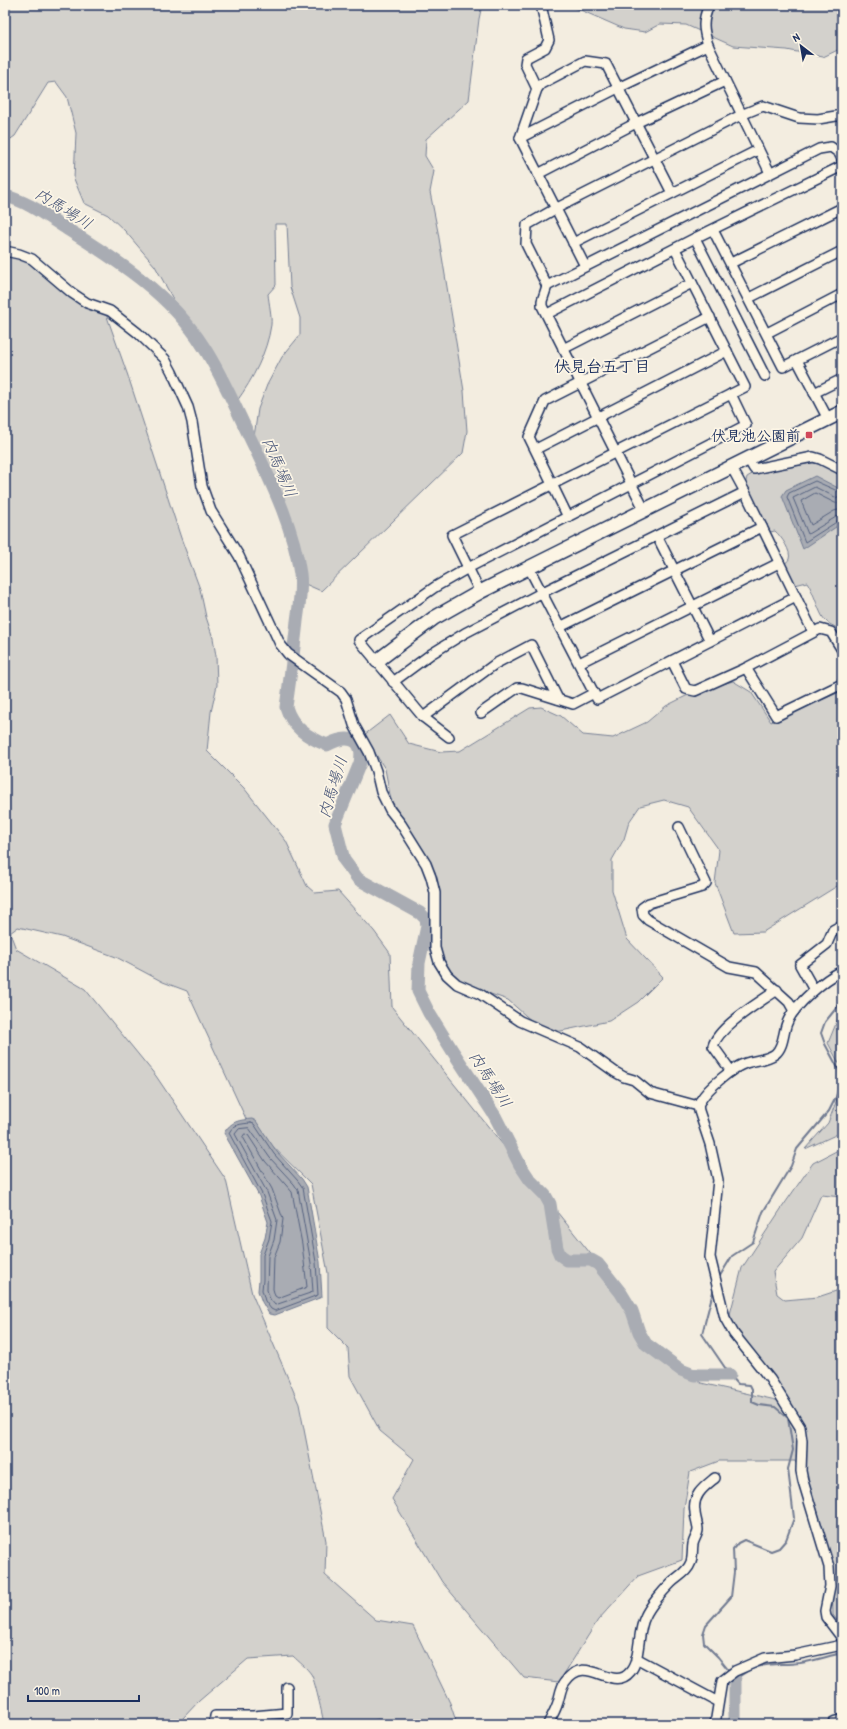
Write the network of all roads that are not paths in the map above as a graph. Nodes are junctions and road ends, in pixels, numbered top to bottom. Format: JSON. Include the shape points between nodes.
{"nodes":[{"id":1,"x":540,"y":5,"type":"edge"},
{"id":2,"x":709,"y":5,"type":"edge"},
{"id":3,"x":708,"y":46,"type":"junction"},
{"id":4,"x":725,"y":81,"type":"junction"},
{"id":5,"x":618,"y":88,"type":"junction"},
{"id":6,"x":537,"y":89,"type":"junction"},
{"id":7,"x":741,"y":115,"type":"junction"},
{"id":8,"x":842,"y":115,"type":"edge"},
{"id":9,"x":636,"y":123,"type":"junction"},
{"id":10,"x":520,"y":138,"type":"junction"},
{"id":11,"x":758,"y":150,"type":"junction"},
{"id":12,"x":842,"y":158,"type":"edge"},
{"id":13,"x":655,"y":159,"type":"junction"},
{"id":14,"x":842,"y":166,"type":"edge"},
{"id":15,"x":770,"y":173,"type":"junction"},
{"id":16,"x":538,"y":174,"type":"junction"},
{"id":17,"x":672,"y":193,"type":"junction"},
{"id":18,"x":842,"y":208,"type":"edge"},
{"id":19,"x":555,"y":209,"type":"junction"},
{"id":20,"x":713,"y":230,"type":"junction"},
{"id":21,"x":694,"y":238,"type":"junction"},
{"id":22,"x":573,"y":243,"type":"junction"},
{"id":23,"x":675,"y":249,"type":"junction"},
{"id":24,"x":5,"y":251,"type":"edge"},
{"id":25,"x":842,"y":251,"type":"edge"},
{"id":26,"x":731,"y":263,"type":"junction"},
{"id":27,"x":585,"y":266,"type":"junction"},
{"id":28,"x":692,"y":283,"type":"junction"},
{"id":29,"x":547,"y":286,"type":"junction"},
{"id":30,"x":842,"y":294,"type":"edge"},
{"id":31,"x":749,"y":298,"type":"junction"},
{"id":32,"x":547,"y":314,"type":"junction"},
{"id":33,"x":710,"y":317,"type":"junction"},
{"id":34,"x":766,"y":332,"type":"junction"},
{"id":35,"x":842,"y":338,"type":"edge"},
{"id":36,"x":563,"y":349,"type":"junction"},
{"id":37,"x":727,"y":351,"type":"junction"},
{"id":38,"x":797,"y":360,"type":"junction"},
{"id":39,"x":764,"y":376,"type":"dead end"},
{"id":40,"x":842,"y":380,"type":"edge"},
{"id":41,"x":580,"y":383,"type":"junction"},
{"id":42,"x":814,"y":393,"type":"junction"},
{"id":43,"x":731,"y":394,"type":"junction"},
{"id":44,"x":838,"y":416,"type":"edge"},
{"id":45,"x":597,"y":417,"type":"junction"},
{"id":46,"x":536,"y":449,"type":"junction"},
{"id":47,"x":614,"y":452,"type":"junction"},
{"id":48,"x":748,"y":459,"type":"junction"},
{"id":49,"x":732,"y":468,"type":"junction"},
{"id":50,"x":842,"y":470,"type":"edge"},
{"id":51,"x":552,"y":483,"type":"junction"},
{"id":52,"x":632,"y":486,"type":"junction"},
{"id":53,"x":745,"y":492,"type":"junction"},
{"id":54,"x":645,"y":511,"type":"junction"},
{"id":55,"x":568,"y":517,"type":"junction"},
{"id":56,"x":762,"y":527,"type":"junction"},
{"id":57,"x":657,"y":536,"type":"junction"},
{"id":58,"x":779,"y":563,"type":"junction"},
{"id":59,"x":468,"y":568,"type":"junction"},
{"id":60,"x":529,"y":568,"type":"junction"},
{"id":61,"x":674,"y":570,"type":"junction"},
{"id":62,"x":480,"y":592,"type":"junction"},
{"id":63,"x":542,"y":592,"type":"junction"},
{"id":64,"x":796,"y":597,"type":"junction"},
{"id":65,"x":693,"y":606,"type":"junction"},
{"id":66,"x":560,"y":627,"type":"junction"},
{"id":67,"x":813,"y":632,"type":"junction"},
{"id":68,"x":710,"y":640,"type":"junction"},
{"id":69,"x":842,"y":650,"type":"edge"},
{"id":70,"x":377,"y":661,"type":"junction"},
{"id":71,"x":672,"y":661,"type":"junction"},
{"id":72,"x":579,"y":664,"type":"junction"},
{"id":73,"x":746,"y":668,"type":"junction"},
{"id":74,"x":393,"y":682,"type":"junction"},
{"id":75,"x":842,"y":684,"type":"edge"},
{"id":76,"x":594,"y":693,"type":"junction"},
{"id":77,"x":558,"y":699,"type":"junction"},
{"id":78,"x":481,"y":713,"type":"dead end"},
{"id":79,"x":423,"y":717,"type":"junction"},
{"id":80,"x":449,"y":737,"type":"dead end"},
{"id":81,"x":679,"y":827,"type":"dead end"},
{"id":82,"x":842,"y":925,"type":"edge"},
{"id":83,"x":842,"y":971,"type":"edge"},
{"id":84,"x":777,"y":990,"type":"junction"},
{"id":85,"x":814,"y":990,"type":"junction"},
{"id":86,"x":794,"y":1011,"type":"junction"},
{"id":87,"x":731,"y":1071,"type":"junction"},
{"id":88,"x":698,"y":1106,"type":"junction"},
{"id":89,"x":715,"y":1478,"type":"dead end"},
{"id":90,"x":842,"y":1638,"type":"edge"},
{"id":91,"x":842,"y":1644,"type":"edge"},
{"id":92,"x":636,"y":1658,"type":"junction"},
{"id":93,"x":287,"y":1687,"type":"dead end"},
{"id":94,"x":718,"y":1702,"type":"junction"},
{"id":95,"x":842,"y":1722,"type":"edge"},
{"id":96,"x":214,"y":1724,"type":"edge"},
{"id":97,"x":548,"y":1724,"type":"edge"},
{"id":98,"x":715,"y":1724,"type":"edge"},
{"id":99,"x":835,"y":1724,"type":"edge"}],
"edges":[{"from":1,"to":6,"type":"street","via":[[549,40],[545,48],[526,58],[525,64]]},
{"from":2,"to":3,"type":"street","via":[[703,29]]},
{"from":3,"to":4,"type":"street"},
{"from":3,"to":5,"type":"street"},
{"from":4,"to":7,"type":"street"},
{"from":4,"to":9,"type":"street"},
{"from":5,"to":6,"type":"street","via":[[606,64],[585,61]]},
{"from":5,"to":9,"type":"street"},
{"from":5,"to":10,"type":"street"},
{"from":6,"to":10,"type":"street"},
{"from":7,"to":8,"type":"street","via":[[762,106],[799,118],[818,119]]},
{"from":7,"to":11,"type":"street"},
{"from":7,"to":13,"type":"street"},
{"from":9,"to":13,"type":"street"},
{"from":9,"to":16,"type":"street"},
{"from":10,"to":16,"type":"street"},
{"from":11,"to":15,"type":"street"},
{"from":11,"to":17,"type":"street"},
{"from":12,"to":15,"type":"street","via":[[831,147],[819,149]]},
{"from":13,"to":17,"type":"street"},
{"from":13,"to":19,"type":"street"},
{"from":14,"to":20,"type":"street"},
{"from":15,"to":27,"type":"street"},
{"from":16,"to":19,"type":"street"},
{"from":17,"to":22,"type":"street"},
{"from":18,"to":26,"type":"street"},
{"from":19,"to":22,"type":"street"},
{"from":19,"to":29,"type":"street","via":[[527,225],[526,244]]},
{"from":20,"to":21,"type":"street"},
{"from":20,"to":26,"type":"street"},
{"from":21,"to":23,"type":"street"},
{"from":21,"to":39,"type":"street"},
{"from":22,"to":27,"type":"street"},
{"from":23,"to":28,"type":"street"},
{"from":23,"to":32,"type":"street"},
{"from":24,"to":88,"type":"street","via":[[32,259],[72,293],[87,303],[110,311],[165,359],[188,407],[202,486],[211,511],[239,556],[280,644],[292,656],[341,692],[346,699],[354,725],[369,752],[381,792],[426,864],[435,893],[435,948],[447,976],[520,1021],[580,1047],[624,1078],[634,1080],[650,1092]]},
{"from":25,"to":31,"type":"street"},
{"from":26,"to":31,"type":"street"},
{"from":27,"to":29,"type":"street"},
{"from":28,"to":33,"type":"street"},
{"from":28,"to":36,"type":"street"},
{"from":29,"to":32,"type":"street","via":[[542,301]]},
{"from":30,"to":34,"type":"street"},
{"from":31,"to":34,"type":"street"},
{"from":32,"to":36,"type":"street"},
{"from":33,"to":37,"type":"street"},
{"from":33,"to":41,"type":"street"},
{"from":34,"to":38,"type":"street","via":[[784,367]]},
{"from":35,"to":38,"type":"street"},
{"from":36,"to":41,"type":"street"},
{"from":37,"to":43,"type":"street","via":[[745,387]]},
{"from":37,"to":45,"type":"street"},
{"from":38,"to":42,"type":"street"},
{"from":40,"to":42,"type":"street"},
{"from":41,"to":45,"type":"street"},
{"from":41,"to":46,"type":"street","via":[[545,401],[529,437]]},
{"from":42,"to":44,"type":"street"},
{"from":43,"to":47,"type":"street"},
{"from":43,"to":52,"type":"street","via":[[746,425]]},
{"from":44,"to":48,"type":"street"},
{"from":45,"to":46,"type":"street"},
{"from":45,"to":47,"type":"street"},
{"from":46,"to":51,"type":"street"},
{"from":47,"to":51,"type":"street"},
{"from":47,"to":52,"type":"street"},
{"from":48,"to":49,"type":"street"},
{"from":48,"to":50,"type":"street","via":[[754,469],[813,457]]},
{"from":49,"to":53,"type":"street"},
{"from":49,"to":54,"type":"street"},
{"from":51,"to":55,"type":"street"},
{"from":51,"to":59,"type":"street","via":[[452,535]]},
{"from":52,"to":54,"type":"street"},
{"from":52,"to":55,"type":"street"},
{"from":53,"to":56,"type":"street"},
{"from":53,"to":57,"type":"street"},
{"from":54,"to":60,"type":"street"},
{"from":55,"to":59,"type":"street"},
{"from":56,"to":58,"type":"street"},
{"from":56,"to":61,"type":"street"},
{"from":57,"to":61,"type":"street"},
{"from":57,"to":63,"type":"street"},
{"from":58,"to":64,"type":"street"},
{"from":58,"to":65,"type":"street"},
{"from":59,"to":62,"type":"street"},
{"from":59,"to":70,"type":"street","via":[[435,587],[359,640]]},
{"from":60,"to":62,"type":"street"},
{"from":60,"to":63,"type":"street"},
{"from":61,"to":65,"type":"street"},
{"from":61,"to":66,"type":"street"},
{"from":62,"to":70,"type":"street","via":[[434,618]]},
{"from":63,"to":66,"type":"street"},
{"from":63,"to":74,"type":"street","via":[[465,633]]},
{"from":64,"to":67,"type":"street"},
{"from":64,"to":68,"type":"street"},
{"from":65,"to":68,"type":"street"},
{"from":65,"to":72,"type":"street"},
{"from":66,"to":72,"type":"street"},
{"from":67,"to":69,"type":"street","via":[[820,629],[831,632]]},
{"from":67,"to":73,"type":"street"},
{"from":68,"to":71,"type":"street"},
{"from":70,"to":74,"type":"street"},
{"from":71,"to":73,"type":"street","via":[[686,689],[695,691]]},
{"from":71,"to":76,"type":"street","via":[[596,699]]},
{"from":72,"to":76,"type":"street"},
{"from":73,"to":75,"type":"street","via":[[776,716]]},
{"from":74,"to":79,"type":"street"},
{"from":76,"to":77,"type":"street","via":[[573,704]]},
{"from":77,"to":78,"type":"street","via":[[517,688]]},
{"from":77,"to":79,"type":"street","via":[[531,645],[495,664]]},
{"from":79,"to":80,"type":"street"},
{"from":81,"to":84,"type":"street","via":[[706,883],[702,887],[649,903],[642,908],[643,915],[728,967],[756,972]]},
{"from":82,"to":85,"type":"street","via":[[833,930],[826,944],[800,965]]},
{"from":83,"to":85,"type":"street"},
{"from":84,"to":86,"type":"street"},
{"from":84,"to":87,"type":"street","via":[[723,1030],[715,1039],[714,1046]]},
{"from":85,"to":86,"type":"street"},
{"from":86,"to":87,"type":"street","via":[[786,1024],[777,1053],[745,1063]]},
{"from":87,"to":88,"type":"street","via":[[706,1092]]},
{"from":88,"to":90,"type":"street","via":[[718,1180],[710,1257],[714,1278],[728,1326],[770,1379],[800,1427],[803,1481],[829,1567],[830,1586],[826,1617]]},
{"from":89,"to":92,"type":"street","via":[[696,1496],[694,1510],[698,1530],[690,1563],[684,1574],[671,1583],[645,1616]]},
{"from":91,"to":94,"type":"street","via":[[795,1655],[765,1658],[735,1671],[722,1681]]},
{"from":92,"to":94,"type":"street"},
{"from":92,"to":97,"type":"street","via":[[630,1672],[617,1678],[609,1678],[584,1669],[577,1671],[564,1683],[558,1704]]},
{"from":93,"to":96,"type":"street","via":[[287,1713],[215,1716]]},
{"from":94,"to":98,"type":"street"},
{"from":95,"to":99,"type":"main road"}]}
